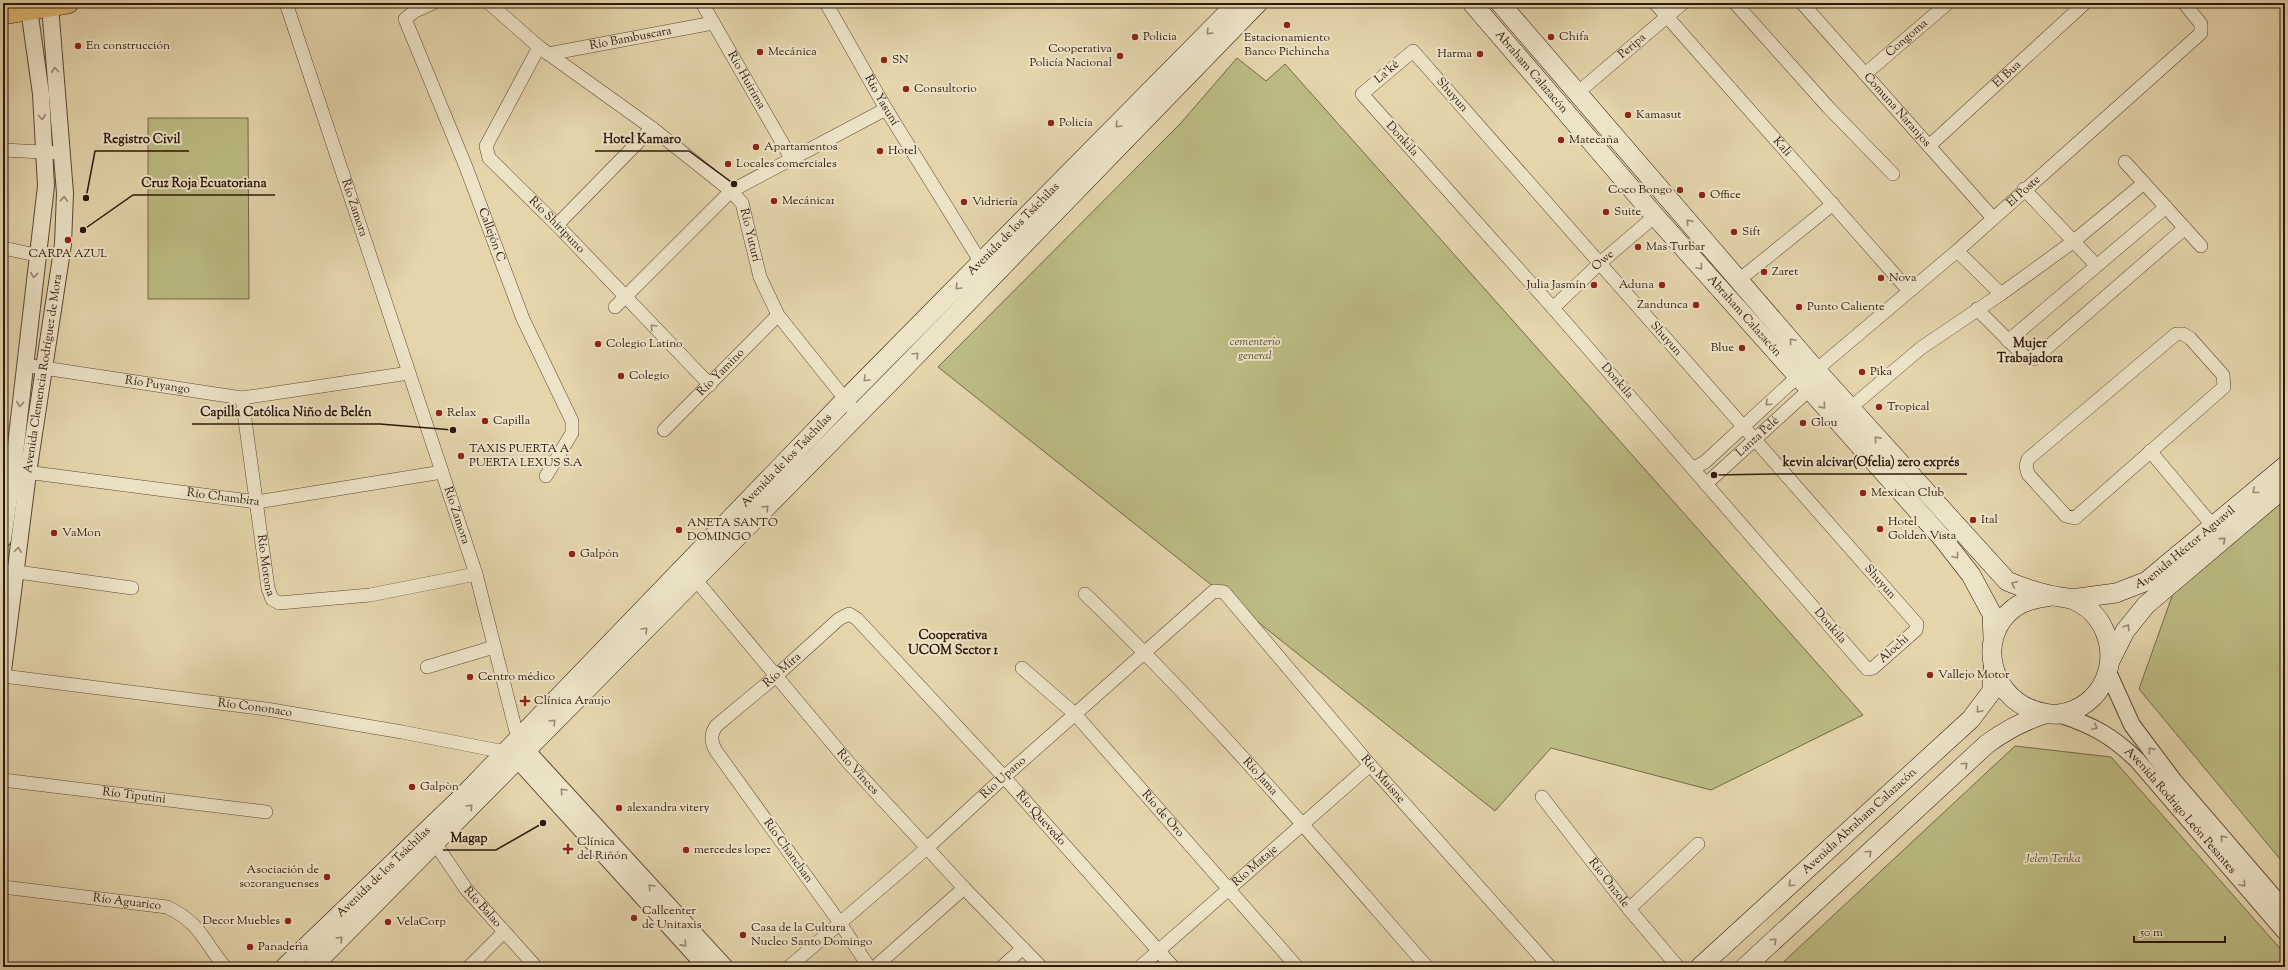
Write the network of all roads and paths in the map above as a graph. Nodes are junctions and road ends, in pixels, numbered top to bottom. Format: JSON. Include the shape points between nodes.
{"nodes":[{"id":1,"x":286,"y":3,"type":"edge"},
{"id":2,"x":433,"y":3,"type":"edge"},
{"id":3,"x":489,"y":3,"type":"edge"},
{"id":4,"x":702,"y":3,"type":"edge"},
{"id":5,"x":826,"y":3,"type":"edge"},
{"id":6,"x":1237,"y":3,"type":"edge"},
{"id":7,"x":1258,"y":3,"type":"edge"},
{"id":8,"x":1472,"y":3,"type":"edge"},
{"id":9,"x":1500,"y":3,"type":"edge"},
{"id":10,"x":1655,"y":3,"type":"edge"},
{"id":11,"x":1683,"y":3,"type":"edge"},
{"id":12,"x":1735,"y":3,"type":"edge"},
{"id":13,"x":1948,"y":3,"type":"edge"},
{"id":14,"x":2085,"y":3,"type":"edge"},
{"id":15,"x":2184,"y":3,"type":"edge"},
{"id":16,"x":1806,"y":4,"type":"edge"},
{"id":17,"x":45,"y":5,"type":"edge"},
{"id":18,"x":3,"y":14,"type":"edge"},
{"id":19,"x":1667,"y":16,"type":"junction"},
{"id":20,"x":713,"y":23,"type":"junction"},
{"id":21,"x":544,"y":51,"type":"junction"},
{"id":22,"x":1413,"y":51,"type":"joint"},
{"id":23,"x":1865,"y":74,"type":"junction"},
{"id":24,"x":1582,"y":89,"type":"dead end"},
{"id":25,"x":1362,"y":94,"type":"joint"},
{"id":26,"x":886,"y":109,"type":"junction"},
{"id":27,"x":652,"y":128,"type":"junction"},
{"id":28,"x":1929,"y":146,"type":"junction"},
{"id":29,"x":3,"y":150,"type":"edge"},
{"id":30,"x":46,"y":153,"type":"junction"},
{"id":31,"x":62,"y":154,"type":"junction"},
{"id":32,"x":791,"y":158,"type":"junction"},
{"id":33,"x":2125,"y":162,"type":"dead end"},
{"id":34,"x":1893,"y":174,"type":"dead end"},
{"id":35,"x":2144,"y":183,"type":"junction"},
{"id":36,"x":2024,"y":189,"type":"junction"},
{"id":37,"x":731,"y":191,"type":"junction"},
{"id":38,"x":1833,"y":204,"type":"junction"},
{"id":39,"x":2166,"y":207,"type":"junction"},
{"id":40,"x":1655,"y":216,"type":"junction"},
{"id":41,"x":1992,"y":217,"type":"junction"},
{"id":42,"x":43,"y":222,"type":"junction"},
{"id":43,"x":64,"y":224,"type":"junction"},
{"id":44,"x":557,"y":225,"type":"junction"},
{"id":45,"x":2185,"y":228,"type":"junction"},
{"id":46,"x":2074,"y":241,"type":"junction"},
{"id":47,"x":2201,"y":246,"type":"dead end"},
{"id":48,"x":3,"y":248,"type":"edge"},
{"id":49,"x":1957,"y":251,"type":"junction"},
{"id":50,"x":36,"y":256,"type":"junction"},
{"id":51,"x":1600,"y":263,"type":"junction"},
{"id":52,"x":2096,"y":265,"type":"junction"},
{"id":53,"x":987,"y":270,"type":"junction"},
{"id":54,"x":1739,"y":280,"type":"junction"},
{"id":55,"x":1909,"y":291,"type":"junction"},
{"id":56,"x":2001,"y":294,"type":"junction"},
{"id":57,"x":625,"y":298,"type":"junction"},
{"id":58,"x":615,"y":307,"type":"dead end"},
{"id":59,"x":1553,"y":308,"type":"junction"},
{"id":60,"x":1977,"y":309,"type":"junction"},
{"id":61,"x":778,"y":314,"type":"junction"},
{"id":62,"x":2008,"y":341,"type":"junction"},
{"id":63,"x":24,"y":365,"type":"junction"},
{"id":64,"x":44,"y":369,"type":"junction"},
{"id":65,"x":1816,"y":370,"type":"junction"},
{"id":66,"x":409,"y":373,"type":"junction"},
{"id":67,"x":1803,"y":383,"type":"junction"},
{"id":68,"x":710,"y":385,"type":"junction"},
{"id":69,"x":242,"y":398,"type":"junction"},
{"id":70,"x":1855,"y":404,"type":"dead end"},
{"id":71,"x":851,"y":407,"type":"junction"},
{"id":72,"x":1742,"y":427,"type":"junction"},
{"id":73,"x":664,"y":430,"type":"dead end"},
{"id":74,"x":1754,"y":440,"type":"junction"},
{"id":75,"x":2150,"y":452,"type":"junction"},
{"id":76,"x":2285,"y":466,"type":"edge"},
{"id":77,"x":1694,"y":468,"type":"junction"},
{"id":78,"x":15,"y":471,"type":"edge"},
{"id":79,"x":442,"y":472,"type":"junction"},
{"id":80,"x":546,"y":476,"type":"dead end"},
{"id":81,"x":1706,"y":484,"type":"junction"},
{"id":82,"x":2285,"y":488,"type":"edge"},
{"id":83,"x":257,"y":502,"type":"junction"},
{"id":84,"x":2213,"y":526,"type":"junction"},
{"id":85,"x":3,"y":539,"type":"edge"},
{"id":86,"x":9,"y":571,"type":"edge"},
{"id":87,"x":690,"y":573,"type":"junction"},
{"id":88,"x":476,"y":574,"type":"junction"},
{"id":89,"x":132,"y":588,"type":"dead end"},
{"id":90,"x":1218,"y":590,"type":"joint"},
{"id":91,"x":1084,"y":594,"type":"dead end"},
{"id":92,"x":2051,"y":596,"type":"junction"},
{"id":93,"x":2071,"y":599,"type":"junction"},
{"id":94,"x":857,"y":619,"type":"joint"},
{"id":95,"x":1918,"y":627,"type":"joint"},
{"id":96,"x":1993,"y":641,"type":"junction"},
{"id":97,"x":494,"y":647,"type":"junction"},
{"id":98,"x":1146,"y":653,"type":"junction"},
{"id":99,"x":1992,"y":662,"type":"junction"},
{"id":100,"x":427,"y":667,"type":"dead end"},
{"id":101,"x":2109,"y":667,"type":"junction"},
{"id":102,"x":1022,"y":668,"type":"dead end"},
{"id":103,"x":1870,"y":670,"type":"joint"},
{"id":104,"x":3,"y":671,"type":"edge"},
{"id":105,"x":3,"y":676,"type":"edge"},
{"id":106,"x":776,"y":676,"type":"junction"},
{"id":107,"x":1075,"y":714,"type":"junction"},
{"id":108,"x":2052,"y":714,"type":"junction"},
{"id":109,"x":711,"y":734,"type":"joint"},
{"id":110,"x":517,"y":750,"type":"junction"},
{"id":111,"x":1370,"y":764,"type":"junction"},
{"id":112,"x":1004,"y":777,"type":"junction"},
{"id":113,"x":3,"y":780,"type":"edge"},
{"id":114,"x":1542,"y":797,"type":"dead end"},
{"id":115,"x":266,"y":812,"type":"dead end"},
{"id":116,"x":1302,"y":825,"type":"junction"},
{"id":117,"x":435,"y":843,"type":"junction"},
{"id":118,"x":1698,"y":844,"type":"dead end"},
{"id":119,"x":928,"y":848,"type":"junction"},
{"id":120,"x":3,"y":887,"type":"edge"},
{"id":121,"x":964,"y":888,"type":"junction"},
{"id":122,"x":1229,"y":889,"type":"junction"},
{"id":123,"x":1629,"y":909,"type":"junction"},
{"id":124,"x":2285,"y":910,"type":"edge"},
{"id":125,"x":840,"y":923,"type":"junction"},
{"id":126,"x":504,"y":932,"type":"junction"},
{"id":127,"x":2285,"y":932,"type":"edge"},
{"id":128,"x":1023,"y":948,"type":"junction"},
{"id":129,"x":1158,"y":951,"type":"junction"},
{"id":130,"x":225,"y":967,"type":"edge"},
{"id":131,"x":284,"y":967,"type":"edge"},
{"id":132,"x":312,"y":967,"type":"edge"},
{"id":133,"x":469,"y":967,"type":"edge"},
{"id":134,"x":536,"y":967,"type":"edge"},
{"id":135,"x":706,"y":967,"type":"edge"},
{"id":136,"x":725,"y":967,"type":"edge"},
{"id":137,"x":789,"y":967,"type":"edge"},
{"id":138,"x":869,"y":967,"type":"edge"},
{"id":139,"x":875,"y":967,"type":"edge"},
{"id":140,"x":1002,"y":967,"type":"edge"},
{"id":141,"x":1041,"y":967,"type":"edge"},
{"id":142,"x":1140,"y":967,"type":"edge"},
{"id":143,"x":1173,"y":967,"type":"edge"},
{"id":144,"x":1297,"y":967,"type":"edge"},
{"id":145,"x":1427,"y":967,"type":"edge"},
{"id":146,"x":1550,"y":967,"type":"edge"},
{"id":147,"x":1678,"y":967,"type":"edge"},
{"id":148,"x":1700,"y":967,"type":"edge"},
{"id":149,"x":1745,"y":967,"type":"edge"}],
"edges":[{"from":1,"to":66,"type":"street","name":"Río Zamora"},
{"from":2,"to":80,"type":"street","name":"Callejón C","via":[[405,19],[477,194],[523,319],[572,421],[572,433]]},
{"from":3,"to":21,"type":"street","name":"Río Yuturí"},
{"from":4,"to":20,"type":"street","name":"Río Huirima"},
{"from":5,"to":26,"type":"street","name":"Río Yasuní"},
{"from":6,"to":53,"type":"main road","name":"Avenida de los Tsáchilas","one_way":true},
{"from":7,"to":53,"type":"main road","name":"Avenida de los Tsáchilas"},
{"from":8,"to":40,"type":"main road","name":"Abraham Calazacón"},
{"from":54,"to":9,"type":"main road","name":"Abraham Calazacón","one_way":true},
{"from":10,"to":19,"type":"street","name":"Kali"},
{"from":11,"to":19,"type":"street","name":"Peripa"},
{"from":12,"to":34,"type":"street","via":[[1828,107]]},
{"from":13,"to":23,"type":"street","name":"Congoma"},
{"from":14,"to":28,"type":"street","name":"El Bua"},
{"from":15,"to":36,"type":"street","name":"El Poste","via":[[2201,24],[2200,33]]},
{"from":16,"to":23,"type":"street","name":"Comuna Naranjos"},
{"from":17,"to":18,"type":"main road"},
{"from":17,"to":30,"type":"street","name":"Avenida Clemencia Rodríguez de Mora","one_way":true,"via":[[40,94]]},
{"from":31,"to":17,"type":"street","name":"Avenida Clemencia Rodríguez de Mora","one_way":true},
{"from":19,"to":24,"type":"street","name":"Peripa"},
{"from":19,"to":38,"type":"street","name":"Kali"},
{"from":20,"to":21,"type":"street","name":"Río Bambuscara"},
{"from":20,"to":32,"type":"street","name":"Río Huirima"},
{"from":21,"to":27,"type":"street","name":"Río Yuturí"},
{"from":21,"to":44,"type":"street","name":"Río Shiripuno","via":[[486,146],[486,152],[489,158]]},
{"from":22,"to":25,"type":"street","name":"La'ké"},
{"from":22,"to":51,"type":"street","name":"Shuyun"},
{"from":23,"to":28,"type":"street","name":"Comuna Naranjos"},
{"from":25,"to":59,"type":"street","name":"Donkila"},
{"from":26,"to":32,"type":"street"},
{"from":26,"to":53,"type":"street","name":"Río Yasuní"},
{"from":27,"to":37,"type":"street","name":"Río Yuturí"},
{"from":27,"to":44,"type":"street"},
{"from":28,"to":41,"type":"street","name":"Comuna Naranjos"},
{"from":29,"to":30,"type":"street"},
{"from":30,"to":31,"type":"street"},
{"from":30,"to":42,"type":"street","name":"Avenida Clemencia Rodríguez de Mora"},
{"from":43,"to":31,"type":"street","name":"Avenida Clemencia Rodríguez de Mora","one_way":true},
{"from":32,"to":37,"type":"street"},
{"from":33,"to":35,"type":"street"},
{"from":35,"to":39,"type":"street"},
{"from":35,"to":46,"type":"street"},
{"from":36,"to":41,"type":"street","name":"El Poste"},
{"from":36,"to":46,"type":"street"},
{"from":37,"to":57,"type":"street"},
{"from":37,"to":61,"type":"street","name":"Río Yuturí","via":[[742,203],[760,277]]},
{"from":38,"to":54,"type":"street"},
{"from":38,"to":55,"type":"street","name":"Kali"},
{"from":39,"to":45,"type":"street"},
{"from":39,"to":52,"type":"street"},
{"from":40,"to":51,"type":"street","name":"Owe"},
{"from":40,"to":67,"type":"main road","name":"Abraham Calazacón","one_way":true},
{"from":41,"to":49,"type":"street","name":"El Poste"},
{"from":42,"to":43,"type":"street"},
{"from":42,"to":50,"type":"street","name":"Avenida Clemencia Rodríguez de Mora"},
{"from":43,"to":64,"type":"street","name":"Avenida Clemencia Rodríguez de Mora"},
{"from":44,"to":57,"type":"street","name":"Río Shiripuno"},
{"from":45,"to":47,"type":"street"},
{"from":45,"to":62,"type":"street","via":[[2034,360],[2025,357]]},
{"from":46,"to":52,"type":"street"},
{"from":46,"to":56,"type":"street"},
{"from":48,"to":50,"type":"street"},
{"from":49,"to":55,"type":"street","name":"El Poste"},
{"from":49,"to":56,"type":"street"},
{"from":50,"to":63,"type":"street","name":"Avenida Clemencia Rodríguez de Mora","one_way":true},
{"from":51,"to":59,"type":"street","name":"Owe"},
{"from":51,"to":72,"type":"street","name":"Shuyun"},
{"from":52,"to":62,"type":"street"},
{"from":53,"to":71,"type":"main road","name":"Avenida de los Tsáchilas"},
{"from":65,"to":54,"type":"main road","name":"Abraham Calazacón","one_way":true},
{"from":55,"to":65,"type":"street","name":"El Poste"},
{"from":56,"to":60,"type":"street"},
{"from":57,"to":58,"type":"street"},
{"from":68,"to":57,"type":"street","name":"Río Shiripuno","one_way":true},
{"from":59,"to":77,"type":"street","name":"Donkila"},
{"from":60,"to":62,"type":"street"},
{"from":60,"to":70,"type":"street","via":[[1921,348]]},
{"from":61,"to":68,"type":"street","name":"Río Yamino"},
{"from":61,"to":71,"type":"street","name":"Río Yuturí"},
{"from":63,"to":64,"type":"street","name":"Río Puyango"},
{"from":63,"to":78,"type":"street","name":"Avenida Clemencia Rodríguez de Mora","one_way":true},
{"from":64,"to":69,"type":"street","name":"Río Puyango"},
{"from":64,"to":78,"type":"street","name":"Avenida Clemencia Rodríguez de Mora"},
{"from":92,"to":65,"type":"main road","name":"Abraham Calazacón","one_way":true,"via":[[2024,589],[2007,581]]},
{"from":66,"to":69,"type":"street","name":"Río Puyango"},
{"from":66,"to":79,"type":"street","name":"Río Zamora"},
{"from":67,"to":72,"type":"street","name":"Lanza Pelé","one_way":true},
{"from":67,"to":74,"type":"street","name":"Lanza Pelé"},
{"from":67,"to":96,"type":"main road","name":"Abraham Calazacón","one_way":true,"via":[[1901,492],[1970,575],[1992,614]]},
{"from":68,"to":73,"type":"street","name":"Río Yamino"},
{"from":69,"to":83,"type":"street","name":"Río Morona"},
{"from":71,"to":87,"type":"main road","name":"Avenida de los Tsáchilas"},
{"from":72,"to":74,"type":"street","name":"Shuyun"},
{"from":72,"to":77,"type":"street","name":"Lanza Pelé"},
{"from":74,"to":81,"type":"street","name":"Lanza Pelé"},
{"from":74,"to":95,"type":"street","name":"Shuyun"},
{"from":75,"to":75,"type":"street","via":[[2224,386],[2223,375],[2190,338],[2183,334],[2176,334],[2028,459],[2026,466],[2028,474],[2066,516],[2075,518]]},
{"from":75,"to":84,"type":"street"},
{"from":76,"to":84,"type":"main road","name":"Avenida Héctor Aguavil","one_way":true},
{"from":77,"to":81,"type":"street","name":"Donkila"},
{"from":78,"to":83,"type":"street","name":"Río Chambira"},
{"from":78,"to":85,"type":"street","name":"Avenida Clemencia Rodríguez de Mora"},
{"from":86,"to":78,"type":"street","name":"Avenida Clemencia Rodríguez de Mora","one_way":true},
{"from":79,"to":83,"type":"street","name":"Río Chambira"},
{"from":79,"to":88,"type":"street","name":"Río Zamora"},
{"from":81,"to":103,"type":"street","name":"Donkila"},
{"from":101,"to":82,"type":"main road","name":"Avenida Héctor Aguavil","one_way":true,"via":[[2125,631],[2146,605]]},
{"from":83,"to":88,"type":"street","name":"Río Morona","via":[[268,588],[272,599],[279,603],[370,595]]},
{"from":84,"to":93,"type":"main road","name":"Avenida Héctor Aguavil","via":[[2147,581],[2116,593]]},
{"from":86,"to":89,"type":"street"},
{"from":86,"to":104,"type":"street","name":"Avenida Clemencia Rodríguez de Mora"},
{"from":87,"to":106,"type":"street","name":"Río Vinces"},
{"from":87,"to":110,"type":"main road","name":"Avenida de los Tsáchilas"},
{"from":88,"to":97,"type":"street","name":"Río Zamora"},
{"from":90,"to":98,"type":"street","name":"Río Upano"},
{"from":90,"to":111,"type":"street","name":"Río Muisne","via":[[1224,592]]},
{"from":91,"to":98,"type":"street","name":"Río Jama"},
{"from":92,"to":93,"type":"main road"},
{"from":92,"to":96,"type":"main road","via":[[2032,599],[2014,608],[2001,623]]},
{"from":93,"to":101,"type":"main road","via":[[2088,609],[2101,624],[2109,643]]},
{"from":94,"to":106,"type":"street","name":"Río Mira","via":[[849,614],[839,619]]},
{"from":94,"to":112,"type":"street","name":"Río Quevedo"},
{"from":95,"to":103,"type":"street","name":"Alochi"},
{"from":96,"to":99,"type":"main road"},
{"from":97,"to":100,"type":"street"},
{"from":97,"to":110,"type":"street","name":"Río Zamora"},
{"from":98,"to":107,"type":"street","name":"Río Upano"},
{"from":98,"to":116,"type":"street","name":"Río Jama"},
{"from":99,"to":108,"type":"main road","via":[[2001,687],[2020,706]]},
{"from":99,"to":148,"type":"main road","name":"Avenida Abraham Calazacón","one_way":true,"via":[[1992,691],[1971,718]]},
{"from":101,"to":108,"type":"main road","via":[[2103,684],[2094,696],[2072,711]]},
{"from":124,"to":101,"type":"street","name":"Avenida Rodrigo León Pesantes","one_way":true,"via":[[2174,781],[2132,725]]},
{"from":102,"to":107,"type":"street","name":"Río de Oro"},
{"from":105,"to":110,"type":"street","name":"Río Cononaco","via":[[266,709]]},
{"from":106,"to":109,"type":"street","name":"Río Mira","via":[[720,722]]},
{"from":106,"to":119,"type":"street","name":"Río Vinces","via":[[848,762]]},
{"from":107,"to":112,"type":"street","name":"Río Upano"},
{"from":107,"to":122,"type":"street","name":"Río de Oro"},
{"from":108,"to":127,"type":"street","name":"Avenida Rodrigo León Pesantes","one_way":true,"via":[[2086,723],[2121,744]]},
{"from":149,"to":108,"type":"main road","one_way":true,"via":[[1988,744],[2005,730]]},
{"from":109,"to":125,"type":"street","name":"Río Chanchan","via":[[712,745],[716,751]]},
{"from":117,"to":110,"type":"main road","name":"Avenida de los Tsáchilas","one_way":true},
{"from":110,"to":131,"type":"main road","name":"Avenida de los Tsáchilas","via":[[465,794]]},
{"from":110,"to":135,"type":"street","name":"Río Zamora","one_way":true},
{"from":136,"to":110,"type":"street","name":"Río Zamora","one_way":true},
{"from":111,"to":116,"type":"street","name":"Río Mataje"},
{"from":111,"to":146,"type":"street","name":"Río Muisne"},
{"from":112,"to":119,"type":"street","name":"Río Upano"},
{"from":112,"to":129,"type":"street","name":"Río Quevedo"},
{"from":113,"to":115,"type":"street","name":"Río Tiputini"},
{"from":114,"to":123,"type":"street","name":"Río Onzole"},
{"from":116,"to":122,"type":"street","name":"Río Mataje"},
{"from":116,"to":145,"type":"street","name":"Río Jama"},
{"from":117,"to":126,"type":"street","name":"Río Balao","via":[[466,889]]},
{"from":132,"to":117,"type":"main road","name":"Avenida de los Tsáchilas","one_way":true},
{"from":118,"to":123,"type":"street"},
{"from":119,"to":121,"type":"street","name":"Río Vinces"},
{"from":119,"to":125,"type":"street","name":"Río Upano"},
{"from":120,"to":130,"type":"street","name":"Río Aguarico","via":[[167,907],[183,915],[199,929]]},
{"from":121,"to":128,"type":"street","name":"Río Vinces"},
{"from":121,"to":139,"type":"street"},
{"from":122,"to":129,"type":"street","name":"Río Mataje"},
{"from":122,"to":144,"type":"street","name":"Río de Oro"},
{"from":123,"to":147,"type":"street","name":"Río Onzole"},
{"from":125,"to":137,"type":"street","name":"Río Upano"},
{"from":125,"to":138,"type":"street","name":"Río Chanchan"},
{"from":126,"to":133,"type":"street"},
{"from":126,"to":134,"type":"street","name":"Río Balao"},
{"from":128,"to":140,"type":"street"},
{"from":128,"to":141,"type":"street","name":"Río Vinces"},
{"from":129,"to":142,"type":"street","name":"Río Mataje"},
{"from":129,"to":143,"type":"street","name":"Río Quevedo"}]}
